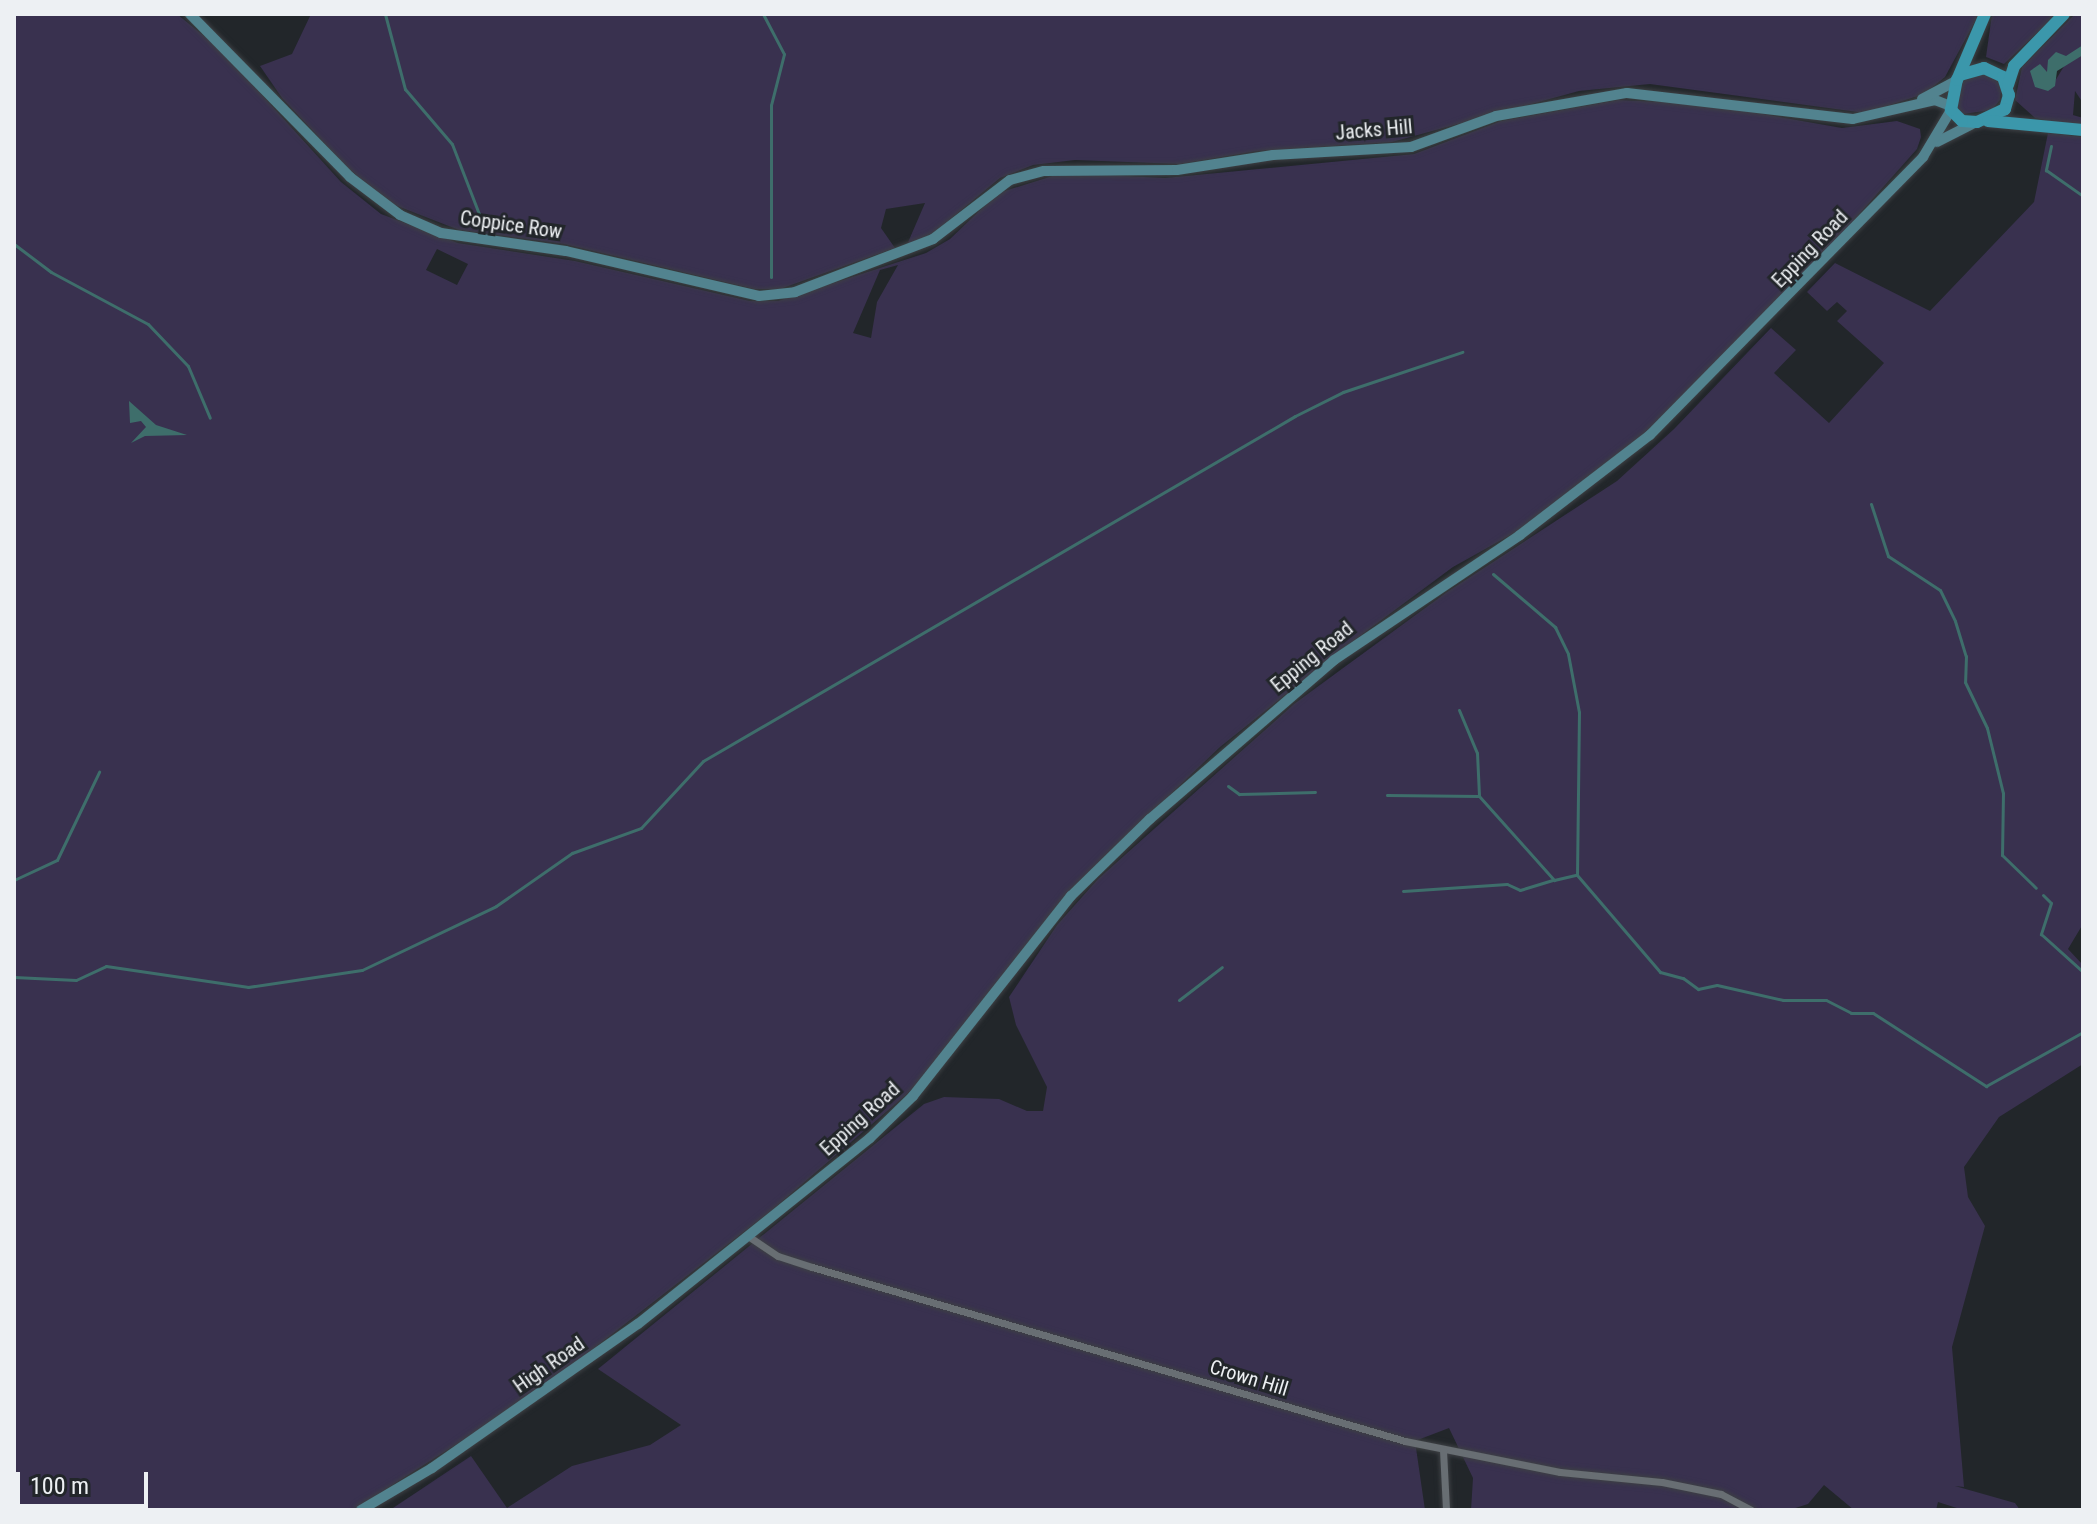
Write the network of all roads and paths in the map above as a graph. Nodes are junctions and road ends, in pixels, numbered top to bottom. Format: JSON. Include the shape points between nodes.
{"nodes":[{"id":1,"x":190,"y":14,"type":"edge"},
{"id":2,"x":1985,"y":14,"type":"edge"},
{"id":3,"x":2064,"y":14,"type":"edge"},
{"id":4,"x":1975,"y":42,"type":"junction"},
{"id":5,"x":2021,"y":57,"type":"junction"},
{"id":6,"x":1992,"y":70,"type":"junction"},
{"id":7,"x":1958,"y":78,"type":"junction"},
{"id":8,"x":2008,"y":90,"type":"junction"},
{"id":9,"x":1914,"y":104,"type":"junction"},
{"id":10,"x":1951,"y":108,"type":"junction"},
{"id":11,"x":1981,"y":121,"type":"junction"},
{"id":12,"x":2039,"y":123,"type":"junction"},
{"id":13,"x":2083,"y":130,"type":"edge"},
{"id":14,"x":1934,"y":144,"type":"junction"},
{"id":15,"x":900,"y":253,"type":"joint"},
{"id":16,"x":748,"y":1236,"type":"junction"},
{"id":17,"x":1443,"y":1450,"type":"junction"},
{"id":18,"x":1446,"y":1509,"type":"edge"},
{"id":19,"x":361,"y":1510,"type":"edge"},
{"id":20,"x":1751,"y":1510,"type":"edge"}],
"edges":[{"from":1,"to":15,"type":"main road","name":"Coppice Row","via":[[372,196],[441,233],[566,251],[759,296],[795,292]]},
{"from":2,"to":4,"type":"main road"},
{"from":3,"to":5,"type":"main road"},
{"from":4,"to":6,"type":"main road"},
{"from":4,"to":7,"type":"main road"},
{"from":5,"to":6,"type":"main road"},
{"from":5,"to":8,"type":"main road"},
{"from":6,"to":7,"type":"main road"},
{"from":6,"to":8,"type":"main road"},
{"from":7,"to":9,"type":"main road"},
{"from":7,"to":10,"type":"main road"},
{"from":8,"to":11,"type":"main road","via":[[2005,109]]},
{"from":8,"to":12,"type":"main road","via":[[2021,112]]},
{"from":9,"to":10,"type":"main road","via":[[1935,100]]},
{"from":9,"to":15,"type":"main road","name":"Jacks Hill","via":[[1853,119],[1627,93],[1496,116],[1411,147],[1273,155],[1177,170],[1044,171],[1010,180],[933,239]]},
{"from":10,"to":11,"type":"main road","via":[[1962,121]]},
{"from":10,"to":14,"type":"main road","name":"Epping Road"},
{"from":11,"to":12,"type":"main road"},
{"from":11,"to":14,"type":"main road","name":"Epping Road"},
{"from":12,"to":13,"type":"main road"},
{"from":14,"to":16,"type":"main road","name":"Epping Road","via":[[1650,435],[1520,535],[1334,660],[1150,819],[1071,896],[913,1096]]},
{"from":16,"to":17,"type":"street","name":"Crown Hill","via":[[778,1256],[812,1267]]},
{"from":16,"to":19,"type":"main road","name":"High Road","via":[[571,1373]]},
{"from":17,"to":18,"type":"street"},
{"from":17,"to":20,"type":"street","name":"Crown Hill","via":[[1560,1472],[1662,1482],[1721,1494]]}]}
